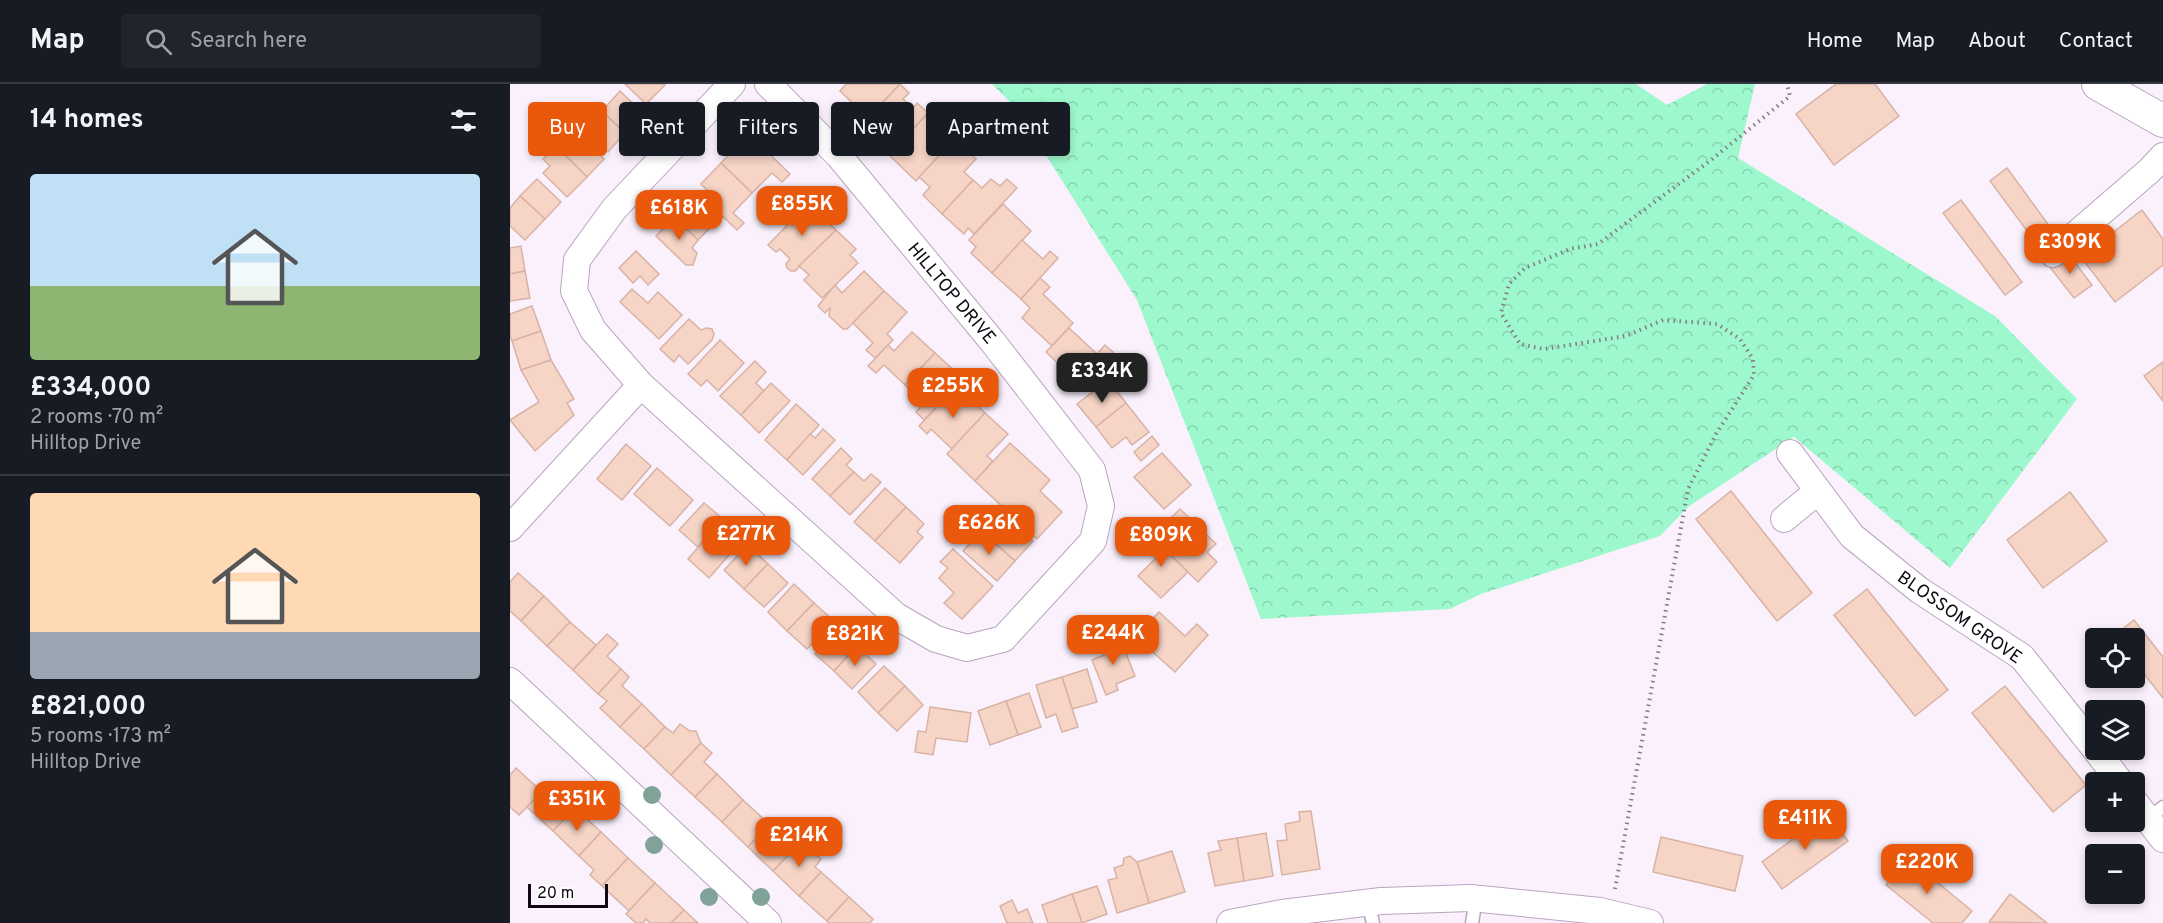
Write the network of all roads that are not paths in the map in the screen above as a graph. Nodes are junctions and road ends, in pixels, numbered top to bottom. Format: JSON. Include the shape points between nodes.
{"nodes":[{"id":1,"x":732,"y":84,"type":"edge"},
{"id":2,"x":768,"y":84,"type":"edge"},
{"id":3,"x":2098,"y":84,"type":"edge"},
{"id":4,"x":2163,"y":121,"type":"edge"},
{"id":5,"x":2163,"y":156,"type":"edge"},
{"id":6,"x":2053,"y":254,"type":"dead end"},
{"id":7,"x":641,"y":386,"type":"junction"},
{"id":8,"x":1790,"y":453,"type":"dead end"},
{"id":9,"x":1818,"y":491,"type":"junction"},
{"id":10,"x":1784,"y":519,"type":"dead end"},
{"id":11,"x":510,"y":528,"type":"edge"},
{"id":12,"x":510,"y":681,"type":"edge"},
{"id":13,"x":2085,"y":736,"type":"edge"},
{"id":14,"x":2104,"y":760,"type":"edge"},
{"id":15,"x":2113,"y":772,"type":"edge"},
{"id":16,"x":1474,"y":911,"type":"edge"},
{"id":17,"x":1371,"y":912,"type":"edge"},
{"id":18,"x":1602,"y":916,"type":"edge"},
{"id":19,"x":768,"y":923,"type":"edge"},
{"id":20,"x":1230,"y":923,"type":"edge"},
{"id":21,"x":1650,"y":923,"type":"edge"}],
"edges":[{"from":1,"to":7,"type":"street","name":"HILLTOP DRIVE","via":[[614,209],[577,260],[574,291],[593,330]]},
{"from":2,"to":7,"type":"street","name":"HILLTOP DRIVE","via":[[839,156],[992,341],[1092,470],[1101,506],[1093,541],[1003,639],[968,648],[936,639],[896,615]]},
{"from":3,"to":4,"type":"street"},
{"from":5,"to":6,"type":"street"},
{"from":7,"to":11,"type":"street"},
{"from":8,"to":9,"type":"street","name":"BLOSSOM GROVE"},
{"from":9,"to":10,"type":"street"},
{"from":9,"to":13,"type":"street","name":"BLOSSOM GROVE","via":[[1852,536],[1918,590],[2022,657]]},
{"from":12,"to":19,"type":"street"},
{"from":14,"to":15,"type":"street","name":"BLOSSOM GROVE"},
{"from":16,"to":17,"type":"street"},
{"from":16,"to":18,"type":"street"},
{"from":17,"to":20,"type":"street","via":[[1282,913]]},
{"from":18,"to":21,"type":"street"}]}
